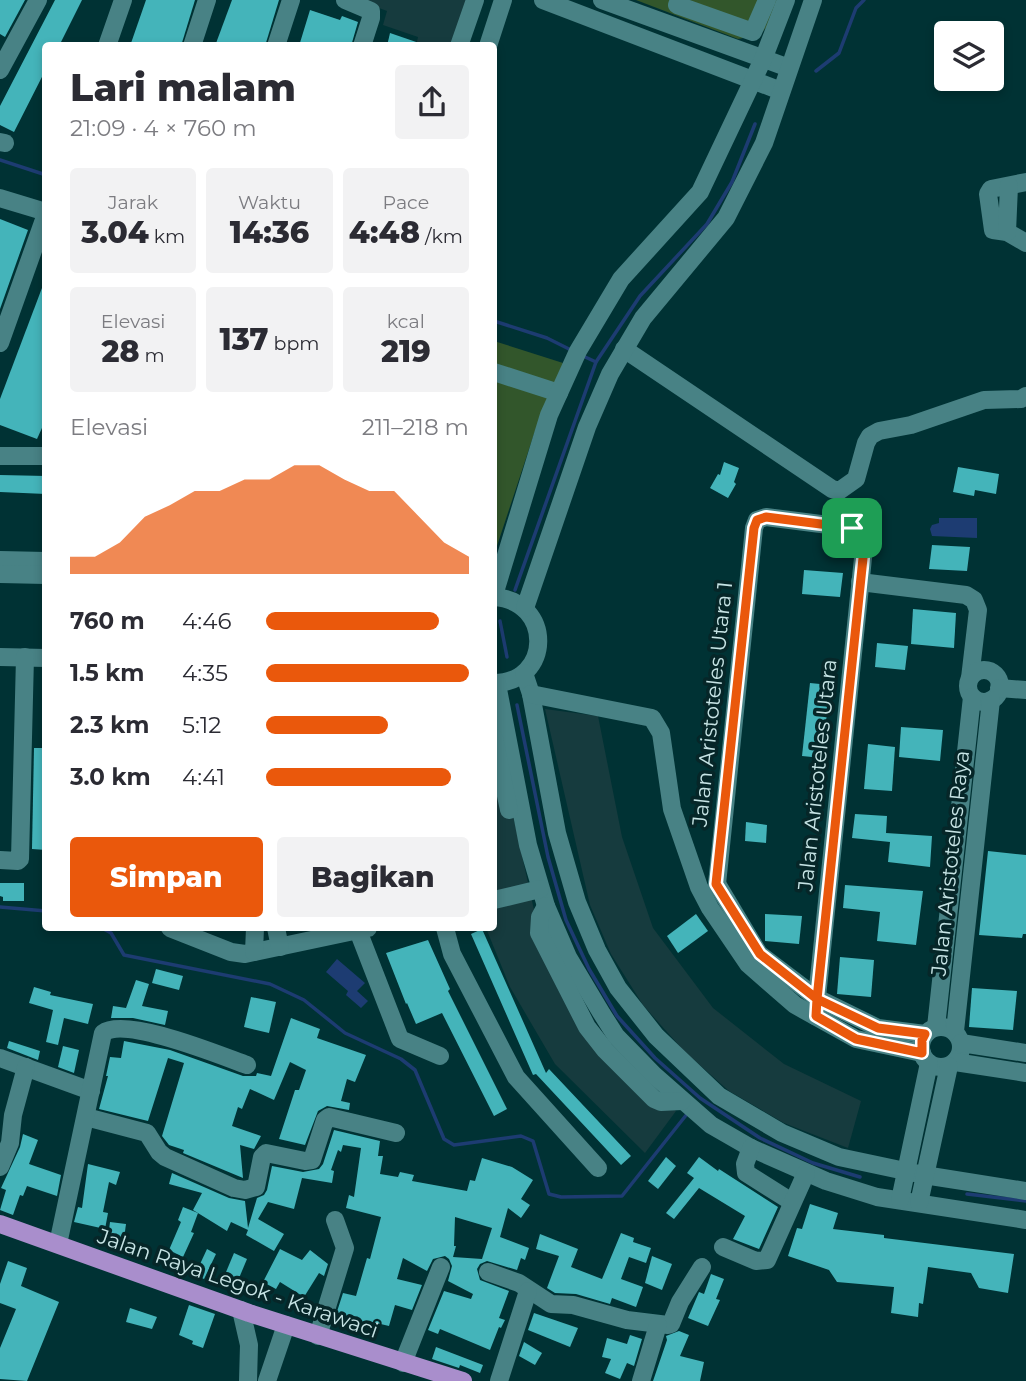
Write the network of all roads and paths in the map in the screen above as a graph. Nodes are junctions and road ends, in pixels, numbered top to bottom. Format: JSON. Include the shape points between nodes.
{"nodes":[{"id":1,"x":38,"y":0,"type":"edge"},
{"id":2,"x":123,"y":0,"type":"edge"},
{"id":3,"x":207,"y":0,"type":"edge"},
{"id":4,"x":291,"y":0,"type":"edge"},
{"id":5,"x":345,"y":0,"type":"edge"},
{"id":6,"x":463,"y":0,"type":"edge"},
{"id":7,"x":475,"y":0,"type":"edge"},
{"id":8,"x":503,"y":0,"type":"edge"},
{"id":9,"x":543,"y":0,"type":"edge"},
{"id":10,"x":602,"y":0,"type":"edge"},
{"id":11,"x":679,"y":0,"type":"edge"},
{"id":12,"x":767,"y":0,"type":"edge"},
{"id":13,"x":786,"y":0,"type":"edge"},
{"id":14,"x":813,"y":0,"type":"edge"},
{"id":15,"x":108,"y":42,"type":"edge"},
{"id":16,"x":193,"y":42,"type":"edge"},
{"id":17,"x":277,"y":42,"type":"edge"},
{"id":18,"x":363,"y":42,"type":"edge"},
{"id":19,"x":456,"y":42,"type":"edge"},
{"id":20,"x":457,"y":42,"type":"edge"},
{"id":21,"x":489,"y":42,"type":"edge"},
{"id":22,"x":764,"y":57,"type":"junction"},
{"id":23,"x":789,"y":68,"type":"junction"},
{"id":24,"x":0,"y":70,"type":"edge"},
{"id":25,"x":754,"y":80,"type":"junction"},
{"id":26,"x":781,"y":91,"type":"junction"},
{"id":27,"x":1017,"y":184,"type":"edge"},
{"id":28,"x":0,"y":198,"type":"edge"},
{"id":29,"x":42,"y":212,"type":"edge"},
{"id":30,"x":42,"y":224,"type":"edge"},
{"id":31,"x":1026,"y":243,"type":"edge"},
{"id":32,"x":0,"y":342,"type":"edge"},
{"id":33,"x":624,"y":349,"type":"junction"},
{"id":34,"x":497,"y":373,"type":"edge"},
{"id":35,"x":559,"y":393,"type":"junction"},
{"id":36,"x":1026,"y":396,"type":"edge"},
{"id":37,"x":0,"y":456,"type":"edge"},
{"id":38,"x":42,"y":456,"type":"edge"},
{"id":39,"x":865,"y":539,"type":"joint"},
{"id":40,"x":0,"y":560,"type":"edge"},
{"id":41,"x":42,"y":561,"type":"edge"},
{"id":42,"x":0,"y":574,"type":"edge"},
{"id":43,"x":42,"y":575,"type":"edge"},
{"id":44,"x":860,"y":582,"type":"junction"},
{"id":45,"x":497,"y":586,"type":"edge"},
{"id":46,"x":497,"y":596,"type":"edge"},
{"id":47,"x":525,"y":608,"type":"junction"},
{"id":48,"x":0,"y":657,"type":"edge"},
{"id":49,"x":25,"y":657,"type":"junction"},
{"id":50,"x":42,"y":658,"type":"edge"},
{"id":51,"x":524,"y":673,"type":"junction"},
{"id":52,"x":970,"y":678,"type":"junction"},
{"id":53,"x":497,"y":683,"type":"edge"},
{"id":54,"x":1026,"y":690,"type":"edge"},
{"id":55,"x":497,"y":693,"type":"edge"},
{"id":56,"x":531,"y":694,"type":"junction"},
{"id":57,"x":995,"y":694,"type":"junction"},
{"id":58,"x":972,"y":697,"type":"junction"},
{"id":59,"x":497,"y":753,"type":"edge"},
{"id":60,"x":0,"y":860,"type":"edge"},
{"id":61,"x":533,"y":864,"type":"junction"},
{"id":62,"x":953,"y":868,"type":"junction"},
{"id":63,"x":972,"y":870,"type":"junction"},
{"id":64,"x":708,"y":885,"type":"junction"},
{"id":65,"x":500,"y":898,"type":"edge"},
{"id":66,"x":543,"y":898,"type":"junction"},
{"id":67,"x":179,"y":931,"type":"edge"},
{"id":68,"x":255,"y":931,"type":"edge"},
{"id":69,"x":277,"y":931,"type":"edge"},
{"id":70,"x":348,"y":931,"type":"edge"},
{"id":71,"x":362,"y":931,"type":"edge"},
{"id":72,"x":446,"y":931,"type":"edge"},
{"id":73,"x":280,"y":947,"type":"junction"},
{"id":74,"x":254,"y":952,"type":"junction"},
{"id":75,"x":816,"y":1007,"type":"junction"},
{"id":76,"x":931,"y":1030,"type":"junction"},
{"id":77,"x":958,"y":1037,"type":"junction"},
{"id":78,"x":1026,"y":1053,"type":"edge"},
{"id":79,"x":440,"y":1056,"type":"dead end"},
{"id":80,"x":0,"y":1058,"type":"edge"},
{"id":81,"x":925,"y":1058,"type":"junction"},
{"id":82,"x":952,"y":1064,"type":"junction"},
{"id":83,"x":247,"y":1065,"type":"dead end"},
{"id":84,"x":26,"y":1068,"type":"junction"},
{"id":85,"x":1026,"y":1073,"type":"edge"},
{"id":86,"x":91,"y":1091,"type":"junction"},
{"id":87,"x":86,"y":1117,"type":"junction"},
{"id":88,"x":396,"y":1133,"type":"dead end"},
{"id":89,"x":751,"y":1148,"type":"junction"},
{"id":90,"x":0,"y":1167,"type":"edge"},
{"id":91,"x":598,"y":1168,"type":"dead end"},
{"id":92,"x":806,"y":1173,"type":"junction"},
{"id":93,"x":915,"y":1173,"type":"junction"},
{"id":94,"x":1026,"y":1191,"type":"edge"},
{"id":95,"x":900,"y":1200,"type":"junction"},
{"id":96,"x":792,"y":1202,"type":"junction"},
{"id":97,"x":919,"y":1203,"type":"junction"},
{"id":98,"x":335,"y":1220,"type":"dead end"},
{"id":99,"x":1026,"y":1220,"type":"edge"},
{"id":100,"x":0,"y":1223,"type":"edge"},
{"id":101,"x":58,"y":1244,"type":"junction"},
{"id":102,"x":723,"y":1247,"type":"dead end"},
{"id":103,"x":442,"y":1267,"type":"dead end"},
{"id":104,"x":702,"y":1267,"type":"dead end"},
{"id":105,"x":488,"y":1272,"type":"dead end"},
{"id":106,"x":528,"y":1291,"type":"junction"},
{"id":107,"x":241,"y":1310,"type":"junction"},
{"id":108,"x":658,"y":1325,"type":"junction"},
{"id":109,"x":291,"y":1327,"type":"junction"},
{"id":110,"x":318,"y":1336,"type":"junction"},
{"id":111,"x":403,"y":1363,"type":"junction"},
{"id":112,"x":424,"y":1375,"type":"edge"},
{"id":113,"x":248,"y":1381,"type":"edge"},
{"id":114,"x":267,"y":1381,"type":"edge"},
{"id":115,"x":279,"y":1381,"type":"edge"},
{"id":116,"x":463,"y":1381,"type":"edge"},
{"id":117,"x":499,"y":1381,"type":"edge"},
{"id":118,"x":641,"y":1381,"type":"edge"}],
"edges":[{"from":1,"to":24,"type":"street"},
{"from":2,"to":15,"type":"street"},
{"from":3,"to":16,"type":"street"},
{"from":4,"to":17,"type":"street"},
{"from":5,"to":18,"type":"street","via":[[371,11]]},
{"from":6,"to":19,"type":"street"},
{"from":7,"to":20,"type":"street"},
{"from":8,"to":21,"type":"street"},
{"from":9,"to":25,"type":"street"},
{"from":10,"to":22,"type":"street"},
{"from":11,"to":12,"type":"street","via":[[677,5],[753,32]]},
{"from":13,"to":22,"type":"street"},
{"from":14,"to":23,"type":"street"},
{"from":22,"to":23,"type":"street"},
{"from":22,"to":25,"type":"street"},
{"from":23,"to":26,"type":"street"},
{"from":25,"to":26,"type":"street"},
{"from":25,"to":35,"type":"street","via":[[700,192],[621,279],[589,330]]},
{"from":26,"to":33,"type":"street","via":[[764,143],[726,218],[643,318]]},
{"from":27,"to":31,"type":"street","via":[[991,189],[991,227]]},
{"from":28,"to":29,"type":"street"},
{"from":30,"to":32,"type":"street"},
{"from":33,"to":36,"type":"street","via":[[839,491],[856,479],[866,443],[879,431],[984,400]]},
{"from":33,"to":47,"type":"street","via":[[587,427]]},
{"from":34,"to":35,"type":"street"},
{"from":35,"to":45,"type":"street","via":[[528,477]]},
{"from":37,"to":38,"type":"street"},
{"from":39,"to":44,"type":"street","name":"Jalan Aristoteles Utara"},
{"from":39,"to":64,"type":"street","name":"Jalan Aristoteles Utara 1","via":[[852,528],[766,517],[757,520]]},
{"from":40,"to":41,"type":"street"},
{"from":42,"to":43,"type":"street"},
{"from":44,"to":52,"type":"street","name":"Jalan Aristoteles Raya","via":[[966,595],[974,600],[978,610]]},
{"from":44,"to":75,"type":"street","name":"Jalan Aristoteles Utara"},
{"from":46,"to":47,"type":"street"},
{"from":47,"to":51,"type":"street","via":[[539,634],[533,662]]},
{"from":48,"to":49,"type":"street"},
{"from":49,"to":50,"type":"street"},
{"from":49,"to":60,"type":"street","via":[[20,859]]},
{"from":51,"to":53,"type":"street"},
{"from":51,"to":56,"type":"street"},
{"from":52,"to":57,"type":"street","via":[[978,671],[989,671],[997,677]]},
{"from":52,"to":58,"type":"street","name":"Jalan Aristoteles Raya"},
{"from":54,"to":57,"type":"street"},
{"from":55,"to":61,"type":"street"},
{"from":56,"to":64,"type":"street","via":[[642,715],[657,723],[672,809]]},
{"from":56,"to":93,"type":"street","via":[[557,833],[577,902],[618,988],[656,1036],[719,1096],[782,1133],[839,1157]]},
{"from":57,"to":58,"type":"street","via":[[981,702]]},
{"from":57,"to":63,"type":"street","name":"Jalan Aristoteles Raya"},
{"from":58,"to":62,"type":"street","name":"Jalan Aristoteles Raya"},
{"from":59,"to":61,"type":"street","via":[[517,851]]},
{"from":61,"to":66,"type":"street"},
{"from":62,"to":63,"type":"street"},
{"from":62,"to":76,"type":"street","name":"Jalan Aristoteles Raya"},
{"from":63,"to":77,"type":"street","name":"Jalan Aristoteles Raya"},
{"from":64,"to":75,"type":"street","via":[[760,954]]},
{"from":65,"to":66,"type":"street"},
{"from":66,"to":89,"type":"street","via":[[568,957],[617,1036],[688,1106]]},
{"from":67,"to":74,"type":"street","via":[[232,953]]},
{"from":68,"to":74,"type":"street"},
{"from":69,"to":73,"type":"street"},
{"from":70,"to":73,"type":"street"},
{"from":71,"to":79,"type":"street","via":[[400,1039]]},
{"from":72,"to":91,"type":"street","via":[[452,954],[516,1077]]},
{"from":73,"to":74,"type":"street"},
{"from":75,"to":76,"type":"street","via":[[878,1028]]},
{"from":75,"to":81,"type":"street","via":[[856,1039]]},
{"from":76,"to":77,"type":"street","via":[[949,1028]]},
{"from":76,"to":81,"type":"street","name":"Jalan Aristoteles Raya","via":[[922,1040]]},
{"from":77,"to":78,"type":"street"},
{"from":77,"to":82,"type":"street","name":"Jalan Aristoteles Raya","via":[[961,1050]]},
{"from":80,"to":84,"type":"street"},
{"from":81,"to":82,"type":"street","via":[[935,1066]]},
{"from":81,"to":93,"type":"street","name":"Jalan Aristoteles Raya"},
{"from":82,"to":85,"type":"street"},
{"from":82,"to":93,"type":"street","name":"Jalan Aristoteles Raya"},
{"from":83,"to":86,"type":"street","via":[[151,1032],[110,1028],[103,1032]]},
{"from":84,"to":86,"type":"street"},
{"from":84,"to":90,"type":"street","via":[[9,1147]]},
{"from":86,"to":87,"type":"street"},
{"from":87,"to":88,"type":"street","via":[[147,1133],[165,1157],[240,1190],[256,1187],[266,1153],[312,1160],[329,1117]]},
{"from":87,"to":101,"type":"street"},
{"from":89,"to":92,"type":"street"},
{"from":89,"to":96,"type":"street","via":[[746,1173]]},
{"from":92,"to":95,"type":"street"},
{"from":92,"to":96,"type":"street"},
{"from":93,"to":94,"type":"street"},
{"from":93,"to":95,"type":"street"},
{"from":93,"to":97,"type":"street"},
{"from":95,"to":97,"type":"street"},
{"from":96,"to":102,"type":"street","via":[[767,1260],[756,1261]]},
{"from":97,"to":99,"type":"street"},
{"from":98,"to":110,"type":"street","via":[[345,1248]]},
{"from":100,"to":101,"type":"main road","name":"Jalan Raya Legok - Karawaci"},
{"from":101,"to":107,"type":"main road","name":"Jalan Raya Legok - Karawaci"},
{"from":103,"to":111,"type":"street"},
{"from":104,"to":108,"type":"street","via":[[671,1324]]},
{"from":105,"to":106,"type":"street"},
{"from":106,"to":108,"type":"street","via":[[551,1304]]},
{"from":106,"to":117,"type":"street"},
{"from":107,"to":109,"type":"main road","name":"Jalan Raya Legok - Karawaci"},
{"from":107,"to":113,"type":"street","via":[[249,1345]]},
{"from":108,"to":118,"type":"street"},
{"from":109,"to":110,"type":"main road","name":"Jalan Raya Legok - Karawaci"},
{"from":109,"to":114,"type":"street"},
{"from":109,"to":115,"type":"street"},
{"from":110,"to":111,"type":"main road","name":"Jalan Raya Legok - Karawaci"},
{"from":111,"to":112,"type":"main road","name":"Jalan Raya Legok - Karawaci"},
{"from":112,"to":116,"type":"main road","name":"Jalan Raya Legok - Karawaci"}]}
